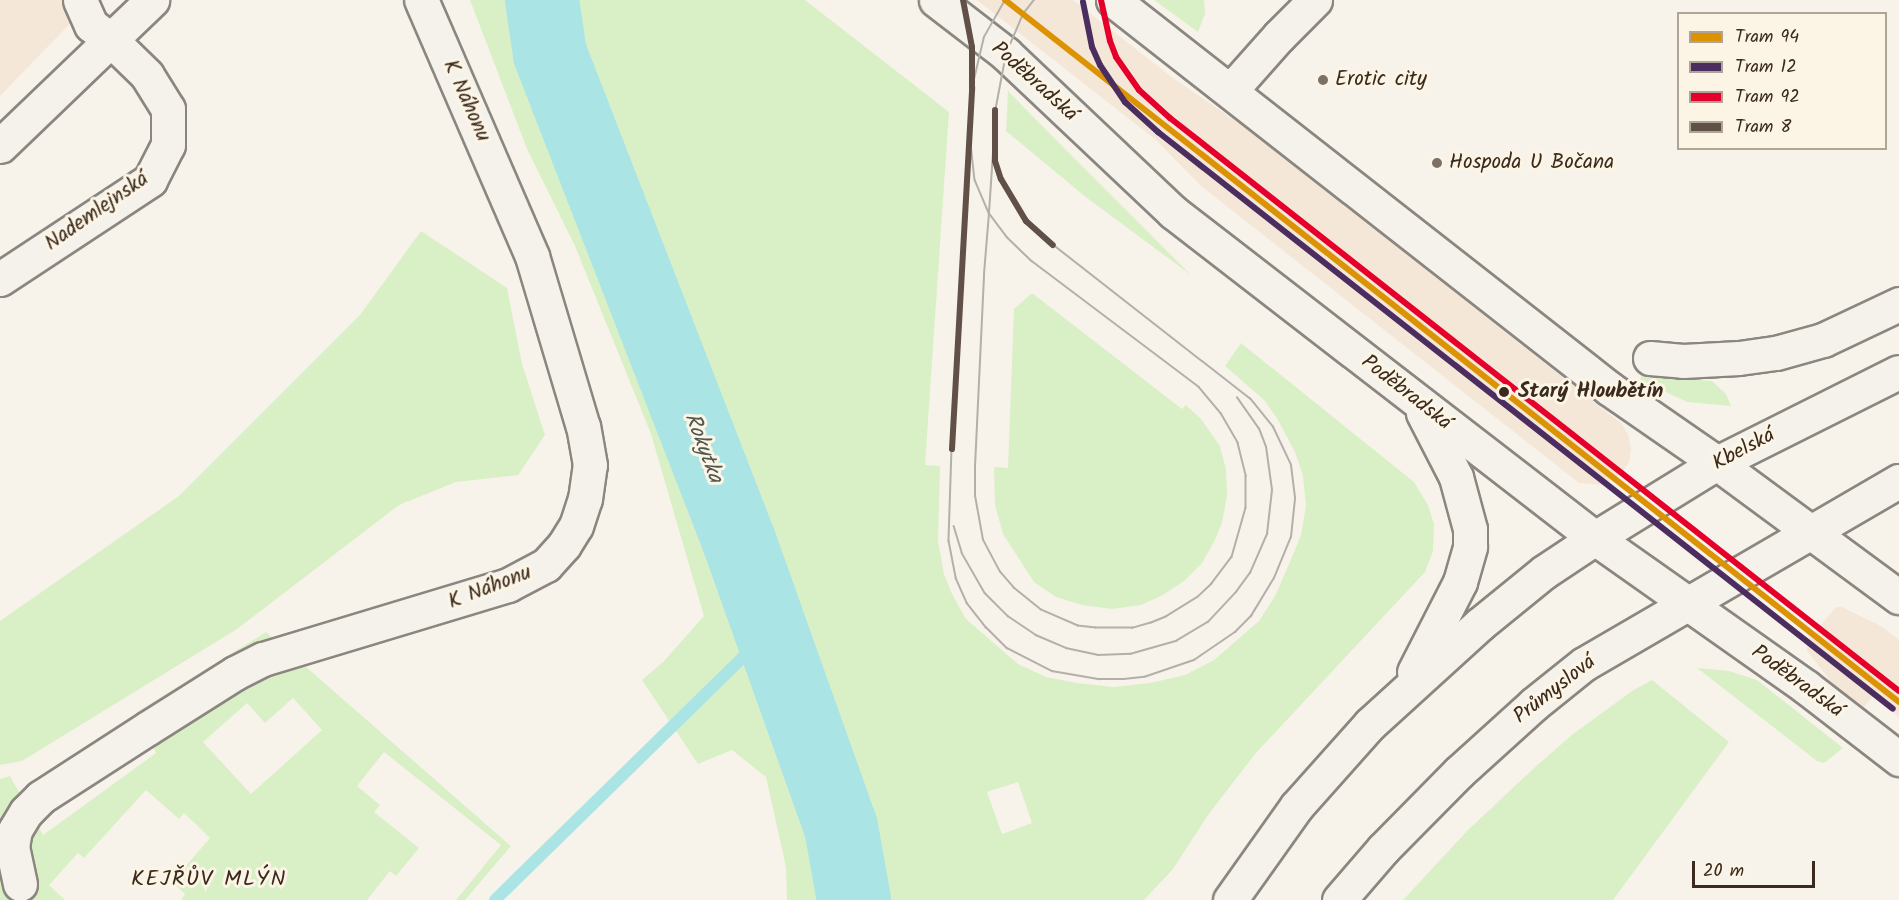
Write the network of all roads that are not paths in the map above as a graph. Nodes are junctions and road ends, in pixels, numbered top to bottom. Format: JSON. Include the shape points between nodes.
{"nodes":[{"id":1,"x":80,"y":0,"type":"edge"},
{"id":2,"x":152,"y":0,"type":"edge"},
{"id":3,"x":421,"y":0,"type":"edge"},
{"id":4,"x":936,"y":0,"type":"edge"},
{"id":5,"x":1113,"y":0,"type":"edge"},
{"id":6,"x":1316,"y":0,"type":"edge"},
{"id":7,"x":111,"y":39,"type":"junction"},
{"id":8,"x":1231,"y":90,"type":"junction"},
{"id":9,"x":0,"y":146,"type":"edge"},
{"id":10,"x":0,"y":279,"type":"edge"},
{"id":11,"x":1899,"y":304,"type":"edge"},
{"id":12,"x":1650,"y":358,"type":"dead end"},
{"id":13,"x":1899,"y":372,"type":"edge"},
{"id":14,"x":1416,"y":401,"type":"junction"},
{"id":15,"x":1717,"y":463,"type":"junction"},
{"id":16,"x":1899,"y":481,"type":"edge"},
{"id":17,"x":1812,"y":531,"type":"junction"},
{"id":18,"x":1594,"y":538,"type":"junction"},
{"id":19,"x":1899,"y":597,"type":"edge"},
{"id":20,"x":1687,"y":604,"type":"junction"},
{"id":21,"x":1406,"y":688,"type":"junction"},
{"id":22,"x":1899,"y":759,"type":"edge"},
{"id":23,"x":20,"y":884,"type":"dead end"},
{"id":24,"x":1230,"y":900,"type":"edge"},
{"id":25,"x":1339,"y":900,"type":"edge"}],
"edges":[{"from":1,"to":7,"type":"main road","name":"Nademlejnská","via":[[91,25]]},
{"from":2,"to":7,"type":"main road"},
{"from":3,"to":23,"type":"main road","name":"K Náhonu","via":[[532,256],[591,465],[576,526],[546,565],[508,585],[263,659],[148,728],[41,797],[26,812],[15,830],[12,847]]},
{"from":4,"to":14,"type":"main road","name":"Poděbradská","via":[[1005,54],[1173,212]]},
{"from":5,"to":8,"type":"main road"},
{"from":6,"to":8,"type":"main road"},
{"from":7,"to":9,"type":"main road"},
{"from":7,"to":10,"type":"main road","name":"Nademlejnská","via":[[147,75],[168,110],[168,145],[150,180]]},
{"from":8,"to":15,"type":"main road","via":[[1610,389]]},
{"from":11,"to":12,"type":"main road","via":[[1822,340],[1776,353],[1683,361]]},
{"from":13,"to":15,"type":"main road","name":"Kbelská"},
{"from":14,"to":18,"type":"main road","name":"Poděbradská"},
{"from":14,"to":21,"type":"main road","via":[[1456,477],[1468,521],[1470,546],[1460,582]]},
{"from":15,"to":17,"type":"main road"},
{"from":15,"to":18,"type":"main road","name":"Kbelská"},
{"from":16,"to":17,"type":"main road"},
{"from":17,"to":19,"type":"main road"},
{"from":17,"to":20,"type":"main road","name":"Průmyslová"},
{"from":18,"to":20,"type":"main road","name":"Poděbradská"},
{"from":18,"to":21,"type":"main road","via":[[1507,602]]},
{"from":20,"to":22,"type":"main road","name":"Poděbradská","via":[[1806,687]]},
{"from":20,"to":25,"type":"main road","name":"Průmyslová","via":[[1584,664],[1534,704],[1420,810]]},
{"from":21,"to":24,"type":"main road","via":[[1296,807]]}]}
